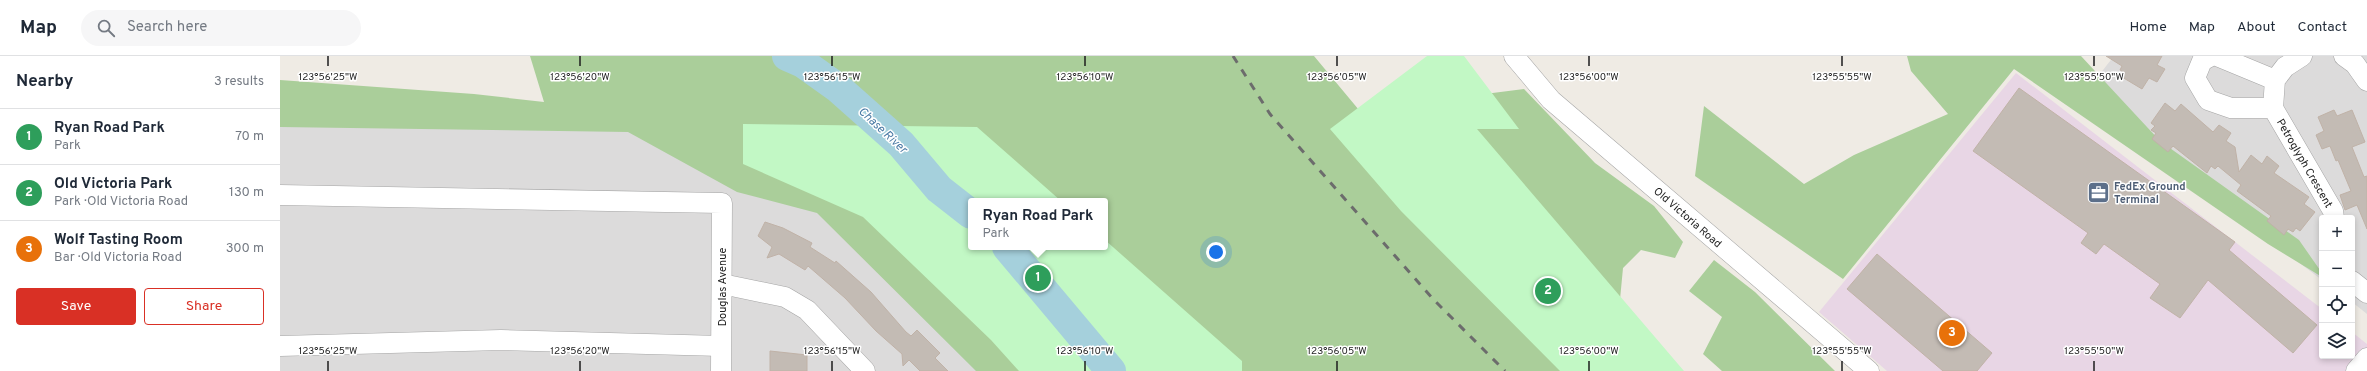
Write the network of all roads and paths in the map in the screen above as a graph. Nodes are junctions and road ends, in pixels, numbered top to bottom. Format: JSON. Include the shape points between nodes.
{"nodes":[{"id":1,"x":1514,"y":56,"type":"edge"},
{"id":2,"x":2211,"y":56,"type":"edge"},
{"id":3,"x":2217,"y":56,"type":"edge"},
{"id":4,"x":2302,"y":56,"type":"edge"},
{"id":5,"x":2344,"y":56,"type":"edge"},
{"id":6,"x":2275,"y":80,"type":"junction"},
{"id":7,"x":2367,"y":81,"type":"edge"},
{"id":8,"x":2273,"y":108,"type":"junction"},
{"id":9,"x":280,"y":195,"type":"edge"},
{"id":10,"x":2334,"y":215,"type":"edge"},
{"id":11,"x":2355,"y":283,"type":"edge"},
{"id":12,"x":722,"y":284,"type":"junction"},
{"id":13,"x":2367,"y":293,"type":"edge"},
{"id":14,"x":280,"y":346,"type":"edge"},
{"id":15,"x":721,"y":346,"type":"junction"},
{"id":16,"x":2367,"y":358,"type":"edge"},
{"id":17,"x":721,"y":371,"type":"edge"},
{"id":18,"x":865,"y":371,"type":"edge"},
{"id":19,"x":1869,"y":371,"type":"edge"},
{"id":20,"x":2356,"y":371,"type":"edge"}],
"edges":[{"from":1,"to":19,"type":"street","name":"Old Victoria Road","via":[[1551,100]]},
{"from":2,"to":8,"type":"street","name":"Petroglyph Crescent","via":[[2202,61],[2195,78],[2208,100],[2231,108]]},
{"from":3,"to":6,"type":"street"},
{"from":4,"to":6,"type":"street","via":[[2285,67]]},
{"from":5,"to":7,"type":"street","via":[[2355,64]]},
{"from":6,"to":8,"type":"street","name":"Petroglyph Crescent"},
{"from":8,"to":10,"type":"street","name":"Petroglyph Crescent"},
{"from":9,"to":12,"type":"street","name":"Douglas Avenue","via":[[722,203]]},
{"from":11,"to":13,"type":"street"},
{"from":12,"to":15,"type":"street","name":"Douglas Avenue"},
{"from":12,"to":18,"type":"street","via":[[786,297],[807,310]]},
{"from":14,"to":15,"type":"street","via":[[500,340]]},
{"from":15,"to":17,"type":"street","name":"Douglas Avenue"},
{"from":16,"to":20,"type":"street"}]}
